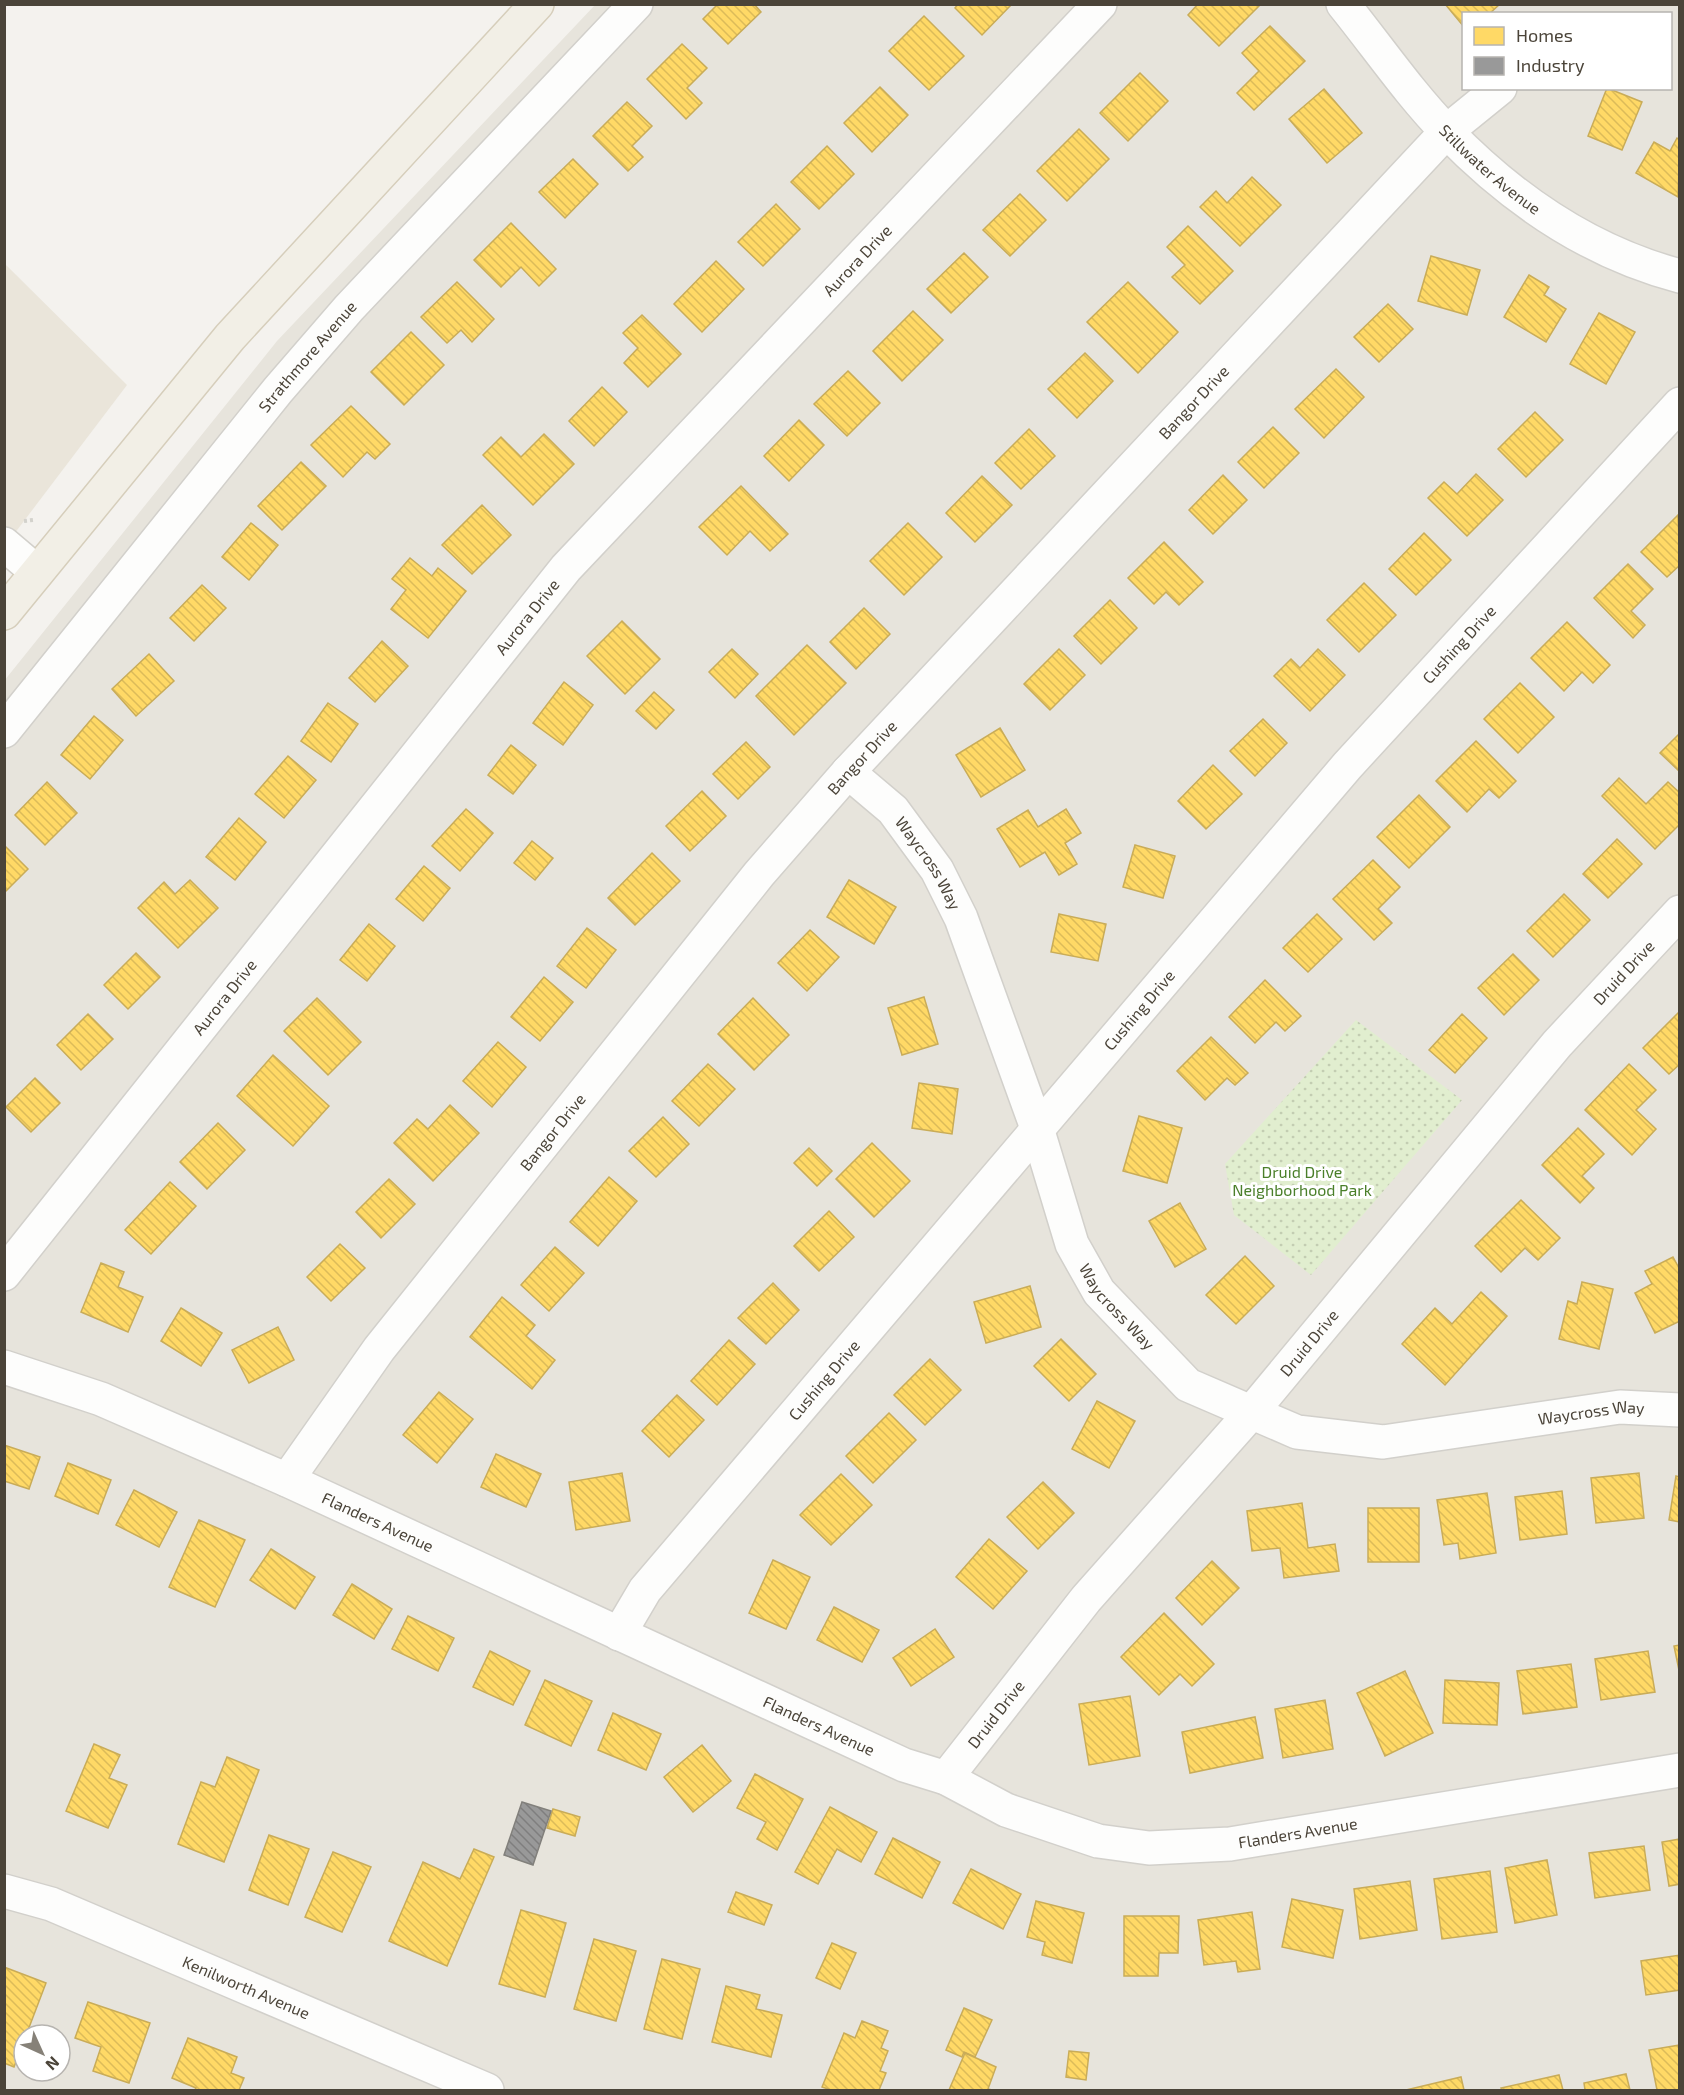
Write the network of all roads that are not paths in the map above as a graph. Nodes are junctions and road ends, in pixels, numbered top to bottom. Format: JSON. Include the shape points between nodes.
{"nodes":[{"id":1,"x":537,"y":4,"type":"edge"},
{"id":2,"x":636,"y":4,"type":"edge"},
{"id":3,"x":1100,"y":4,"type":"edge"},
{"id":4,"x":1343,"y":4,"type":"edge"},
{"id":5,"x":1498,"y":90,"type":"edge"},
{"id":6,"x":1447,"y":131,"type":"junction"},
{"id":7,"x":1680,"y":276,"type":"edge"},
{"id":8,"x":1680,"y":404,"type":"edge"},
{"id":9,"x":4,"y":544,"type":"edge"},
{"id":10,"x":37,"y":572,"type":"junction"},
{"id":11,"x":4,"y":613,"type":"edge"},
{"id":12,"x":4,"y":731,"type":"edge"},
{"id":13,"x":848,"y":772,"type":"junction"},
{"id":14,"x":1680,"y":912,"type":"edge"},
{"id":15,"x":1037,"y":1128,"type":"junction"},
{"id":16,"x":4,"y":1274,"type":"edge"},
{"id":17,"x":4,"y":1366,"type":"edge"},
{"id":18,"x":1680,"y":1410,"type":"edge"},
{"id":19,"x":1250,"y":1414,"type":"junction"},
{"id":20,"x":287,"y":1480,"type":"junction"},
{"id":21,"x":619,"y":1634,"type":"junction"},
{"id":22,"x":1680,"y":1770,"type":"edge"},
{"id":23,"x":946,"y":1778,"type":"junction"},
{"id":24,"x":4,"y":1891,"type":"edge"},
{"id":25,"x":487,"y":2091,"type":"edge"}],
"edges":[{"from":1,"to":10,"type":"main road","via":[[230,337]]},
{"from":2,"to":12,"type":"street","name":"Strathmore Avenue","via":[[348,308]]},
{"from":3,"to":16,"type":"street","name":"Aurora Drive","via":[[566,568]]},
{"from":4,"to":6,"type":"street","name":"Stillwater Avenue"},
{"from":5,"to":6,"type":"street","name":"Bangor Drive"},
{"from":6,"to":7,"type":"street","name":"Stillwater Avenue","via":[[1531,208],[1583,239],[1648,268]]},
{"from":6,"to":13,"type":"street","name":"Bangor Drive"},
{"from":8,"to":15,"type":"street","name":"Cushing Drive","via":[[1347,766]]},
{"from":9,"to":10,"type":"street"},
{"from":10,"to":11,"type":"main road"},
{"from":13,"to":15,"type":"street","name":"Waycross Way","via":[[893,810],[937,870],[961,918]]},
{"from":13,"to":20,"type":"street","name":"Bangor Drive","via":[[759,874],[379,1349]]},
{"from":14,"to":19,"type":"street","name":"Druid Drive","via":[[1557,1044]]},
{"from":15,"to":19,"type":"street","name":"Waycross Way","via":[[1072,1244],[1100,1292],[1188,1385]]},
{"from":15,"to":21,"type":"street","name":"Cushing Drive","via":[[645,1590]]},
{"from":17,"to":20,"type":"street","name":"Flanders Avenue","via":[[100,1399]]},
{"from":18,"to":19,"type":"street","name":"Waycross Way","via":[[1620,1407],[1383,1442],[1297,1432]]},
{"from":19,"to":23,"type":"street","name":"Druid Drive","via":[[1086,1599]]},
{"from":20,"to":21,"type":"street","name":"Flanders Avenue"},
{"from":21,"to":23,"type":"street","name":"Flanders Avenue","via":[[904,1765]]},
{"from":22,"to":23,"type":"street","name":"Flanders Avenue","via":[[1230,1844],[1149,1848],[1098,1841],[1006,1810]]},
{"from":24,"to":25,"type":"street","name":"Kenilworth Avenue","via":[[51,1904]]}]}
